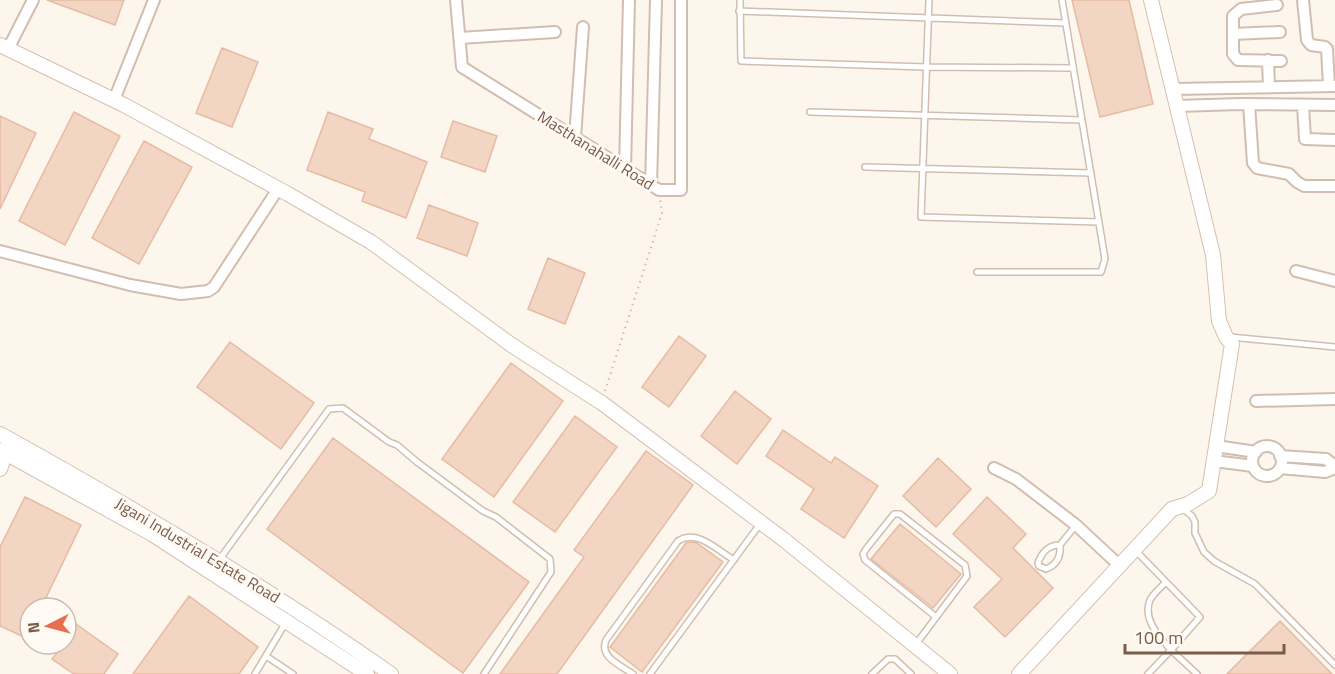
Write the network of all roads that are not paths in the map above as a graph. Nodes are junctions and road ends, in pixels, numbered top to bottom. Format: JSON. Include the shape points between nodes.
{"nodes":[{"id":1,"x":33,"y":0,"type":"edge"},
{"id":2,"x":154,"y":0,"type":"edge"},
{"id":3,"x":456,"y":0,"type":"edge"},
{"id":4,"x":629,"y":0,"type":"edge"},
{"id":5,"x":656,"y":0,"type":"edge"},
{"id":6,"x":681,"y":0,"type":"edge"},
{"id":7,"x":740,"y":0,"type":"edge"},
{"id":8,"x":929,"y":0,"type":"edge"},
{"id":9,"x":1062,"y":0,"type":"edge"},
{"id":10,"x":1151,"y":0,"type":"edge"},
{"id":11,"x":1303,"y":0,"type":"edge"},
{"id":12,"x":1276,"y":5,"type":"dead end"},
{"id":13,"x":739,"y":11,"type":"junction"},
{"id":14,"x":928,"y":17,"type":"junction"},
{"id":15,"x":1066,"y":23,"type":"junction"},
{"id":16,"x":583,"y":27,"type":"dead end"},
{"id":17,"x":555,"y":32,"type":"dead end"},
{"id":18,"x":1280,"y":32,"type":"dead end"},
{"id":19,"x":1233,"y":34,"type":"junction"},
{"id":20,"x":460,"y":38,"type":"junction"},
{"id":21,"x":4,"y":47,"type":"edge"},
{"id":22,"x":1268,"y":60,"type":"junction"},
{"id":23,"x":1281,"y":61,"type":"dead end"},
{"id":24,"x":926,"y":67,"type":"junction"},
{"id":25,"x":1073,"y":68,"type":"junction"},
{"id":26,"x":1332,"y":86,"type":"edge"},
{"id":27,"x":1269,"y":87,"type":"junction"},
{"id":28,"x":1239,"y":88,"type":"junction"},
{"id":29,"x":1173,"y":89,"type":"junction"},
{"id":30,"x":114,"y":100,"type":"junction"},
{"id":31,"x":1244,"y":104,"type":"junction"},
{"id":32,"x":1303,"y":105,"type":"junction"},
{"id":33,"x":1335,"y":105,"type":"edge"},
{"id":34,"x":1177,"y":106,"type":"junction"},
{"id":35,"x":810,"y":112,"type":"dead end"},
{"id":36,"x":925,"y":115,"type":"junction"},
{"id":37,"x":1082,"y":120,"type":"junction"},
{"id":38,"x":575,"y":137,"type":"junction"},
{"id":39,"x":1335,"y":140,"type":"edge"},
{"id":40,"x":865,"y":167,"type":"dead end"},
{"id":41,"x":923,"y":168,"type":"junction"},
{"id":42,"x":625,"y":169,"type":"junction"},
{"id":43,"x":1091,"y":173,"type":"junction"},
{"id":44,"x":1335,"y":186,"type":"edge"},
{"id":45,"x":655,"y":187,"type":"junction"},
{"id":46,"x":278,"y":189,"type":"junction"},
{"id":47,"x":1099,"y":222,"type":"junction"},
{"id":48,"x":0,"y":251,"type":"edge"},
{"id":49,"x":1296,"y":271,"type":"dead end"},
{"id":50,"x":977,"y":272,"type":"dead end"},
{"id":51,"x":1335,"y":281,"type":"edge"},
{"id":52,"x":1226,"y":337,"type":"junction"},
{"id":53,"x":1335,"y":347,"type":"edge"},
{"id":54,"x":1335,"y":399,"type":"edge"},
{"id":55,"x":1256,"y":401,"type":"dead end"},
{"id":56,"x":4,"y":444,"type":"edge"},
{"id":57,"x":1216,"y":446,"type":"junction"},
{"id":58,"x":1256,"y":452,"type":"junction"},
{"id":59,"x":1280,"y":456,"type":"junction"},
{"id":60,"x":1214,"y":460,"type":"junction"},
{"id":61,"x":1253,"y":466,"type":"junction"},
{"id":62,"x":1335,"y":467,"type":"edge"},
{"id":63,"x":994,"y":468,"type":"dead end"},
{"id":64,"x":1280,"y":468,"type":"junction"},
{"id":65,"x":0,"y":469,"type":"edge"},
{"id":66,"x":1180,"y":507,"type":"junction"},
{"id":67,"x":761,"y":523,"type":"junction"},
{"id":68,"x":1076,"y":525,"type":"junction"},
{"id":69,"x":1060,"y":545,"type":"junction"},
{"id":70,"x":1135,"y":550,"type":"junction"},
{"id":71,"x":219,"y":560,"type":"junction"},
{"id":72,"x":734,"y":560,"type":"junction"},
{"id":73,"x":1120,"y":566,"type":"junction"},
{"id":74,"x":1166,"y":582,"type":"junction"},
{"id":75,"x":936,"y":617,"type":"junction"},
{"id":76,"x":287,"y":621,"type":"junction"},
{"id":77,"x":915,"y":646,"type":"junction"},
{"id":78,"x":1172,"y":650,"type":"junction"},
{"id":79,"x":266,"y":656,"type":"junction"},
{"id":80,"x":1335,"y":665,"type":"edge"},
{"id":81,"x":255,"y":674,"type":"edge"},
{"id":82,"x":293,"y":674,"type":"edge"},
{"id":83,"x":367,"y":674,"type":"edge"},
{"id":84,"x":391,"y":674,"type":"edge"},
{"id":85,"x":484,"y":674,"type":"edge"},
{"id":86,"x":633,"y":674,"type":"edge"},
{"id":87,"x":650,"y":674,"type":"edge"},
{"id":88,"x":872,"y":674,"type":"edge"},
{"id":89,"x":911,"y":674,"type":"edge"},
{"id":90,"x":950,"y":674,"type":"edge"},
{"id":91,"x":1019,"y":674,"type":"edge"},
{"id":92,"x":1148,"y":674,"type":"edge"},
{"id":93,"x":1197,"y":674,"type":"edge"}],
"edges":[{"from":1,"to":21,"type":"street"},
{"from":2,"to":30,"type":"street"},
{"from":3,"to":20,"type":"street","name":"Masthanahalli Road"},
{"from":4,"to":42,"type":"street"},
{"from":5,"to":45,"type":"street"},
{"from":6,"to":45,"type":"street","via":[[681,190]]},
{"from":7,"to":13,"type":"lane"},
{"from":8,"to":14,"type":"lane"},
{"from":9,"to":15,"type":"lane"},
{"from":10,"to":29,"type":"street"},
{"from":11,"to":26,"type":"street","via":[[1307,40],[1327,49]]},
{"from":12,"to":19,"type":"street","via":[[1241,9],[1233,16]]},
{"from":13,"to":14,"type":"lane"},
{"from":13,"to":24,"type":"lane","via":[[741,61]]},
{"from":14,"to":15,"type":"lane"},
{"from":14,"to":24,"type":"lane"},
{"from":15,"to":25,"type":"lane"},
{"from":16,"to":38,"type":"street"},
{"from":17,"to":20,"type":"street"},
{"from":18,"to":19,"type":"street"},
{"from":19,"to":22,"type":"street","via":[[1235,58]]},
{"from":20,"to":38,"type":"street","name":"Masthanahalli Road","via":[[462,67]]},
{"from":21,"to":30,"type":"street"},
{"from":22,"to":23,"type":"street"},
{"from":22,"to":27,"type":"street"},
{"from":24,"to":25,"type":"lane"},
{"from":24,"to":36,"type":"lane"},
{"from":25,"to":37,"type":"lane"},
{"from":26,"to":27,"type":"street"},
{"from":27,"to":28,"type":"street"},
{"from":28,"to":29,"type":"street"},
{"from":28,"to":31,"type":"street"},
{"from":29,"to":34,"type":"street"},
{"from":30,"to":46,"type":"street"},
{"from":31,"to":32,"type":"street"},
{"from":31,"to":34,"type":"street"},
{"from":31,"to":44,"type":"street","via":[[1257,168],[1290,174],[1304,186]]},
{"from":32,"to":33,"type":"street"},
{"from":32,"to":39,"type":"street","via":[[1305,140]]},
{"from":34,"to":52,"type":"street","via":[[1213,255],[1220,321]]},
{"from":35,"to":36,"type":"lane"},
{"from":36,"to":37,"type":"lane"},
{"from":36,"to":41,"type":"lane"},
{"from":37,"to":43,"type":"lane"},
{"from":38,"to":42,"type":"street","name":"Masthanahalli Road"},
{"from":40,"to":41,"type":"lane"},
{"from":41,"to":43,"type":"lane"},
{"from":41,"to":47,"type":"lane","via":[[921,217]]},
{"from":42,"to":45,"type":"street","name":"Masthanahalli Road"},
{"from":43,"to":47,"type":"lane"},
{"from":46,"to":48,"type":"street","via":[[208,291],[181,294],[130,285]]},
{"from":46,"to":67,"type":"street","via":[[371,242],[513,346],[602,403]]},
{"from":47,"to":50,"type":"lane","via":[[1105,259],[1101,272]]},
{"from":49,"to":51,"type":"street"},
{"from":52,"to":53,"type":"lane"},
{"from":52,"to":57,"type":"street","via":[[1232,344]]},
{"from":54,"to":55,"type":"street"},
{"from":56,"to":65,"type":"street"},
{"from":56,"to":71,"type":"street","name":"Jigani Industrial Estate Road"},
{"from":56,"to":76,"type":"street","name":"Jigani Industrial Estate Road"},
{"from":57,"to":58,"type":"street"},
{"from":57,"to":60,"type":"street"},
{"from":58,"to":59,"type":"street","via":[[1270,447]]},
{"from":58,"to":61,"type":"street"},
{"from":59,"to":62,"type":"street","via":[[1326,459]]},
{"from":59,"to":64,"type":"street"},
{"from":60,"to":61,"type":"street"},
{"from":60,"to":66,"type":"street","via":[[1209,491]]},
{"from":61,"to":64,"type":"street","via":[[1267,476]]},
{"from":62,"to":64,"type":"street","via":[[1325,472]]},
{"from":63,"to":68,"type":"street","via":[[1016,479]]},
{"from":66,"to":70,"type":"street","via":[[1172,509]]},
{"from":66,"to":80,"type":"lane","via":[[1192,516],[1204,552],[1255,584]]},
{"from":67,"to":72,"type":"lane"},
{"from":67,"to":77,"type":"street"},
{"from":68,"to":69,"type":"lane"},
{"from":68,"to":73,"type":"street"},
{"from":69,"to":69,"type":"lane","via":[[1058,561],[1046,569],[1039,566],[1044,552]]},
{"from":70,"to":73,"type":"street"},
{"from":70,"to":74,"type":"lane"},
{"from":71,"to":84,"type":"street","name":"Jigani Industrial Estate Road"},
{"from":71,"to":85,"type":"lane","via":[[329,410],[343,408],[550,559],[551,572]]},
{"from":72,"to":86,"type":"lane","via":[[696,536],[678,541],[603,647],[605,654]]},
{"from":72,"to":87,"type":"lane"},
{"from":73,"to":91,"type":"street"},
{"from":74,"to":78,"type":"lane","via":[[1150,600],[1149,616],[1153,629]]},
{"from":74,"to":78,"type":"lane","via":[[1200,617]]},
{"from":75,"to":75,"type":"lane","via":[[967,576],[965,565],[900,514],[894,514],[866,549],[865,560]]},
{"from":75,"to":77,"type":"lane"},
{"from":76,"to":79,"type":"lane"},
{"from":76,"to":83,"type":"street","name":"Jigani Industrial Estate Road"},
{"from":77,"to":90,"type":"street"},
{"from":78,"to":92,"type":"lane"},
{"from":78,"to":93,"type":"lane"},
{"from":79,"to":81,"type":"lane"},
{"from":79,"to":82,"type":"lane"},
{"from":88,"to":89,"type":"lane","via":[[888,659],[895,659]]}]}
